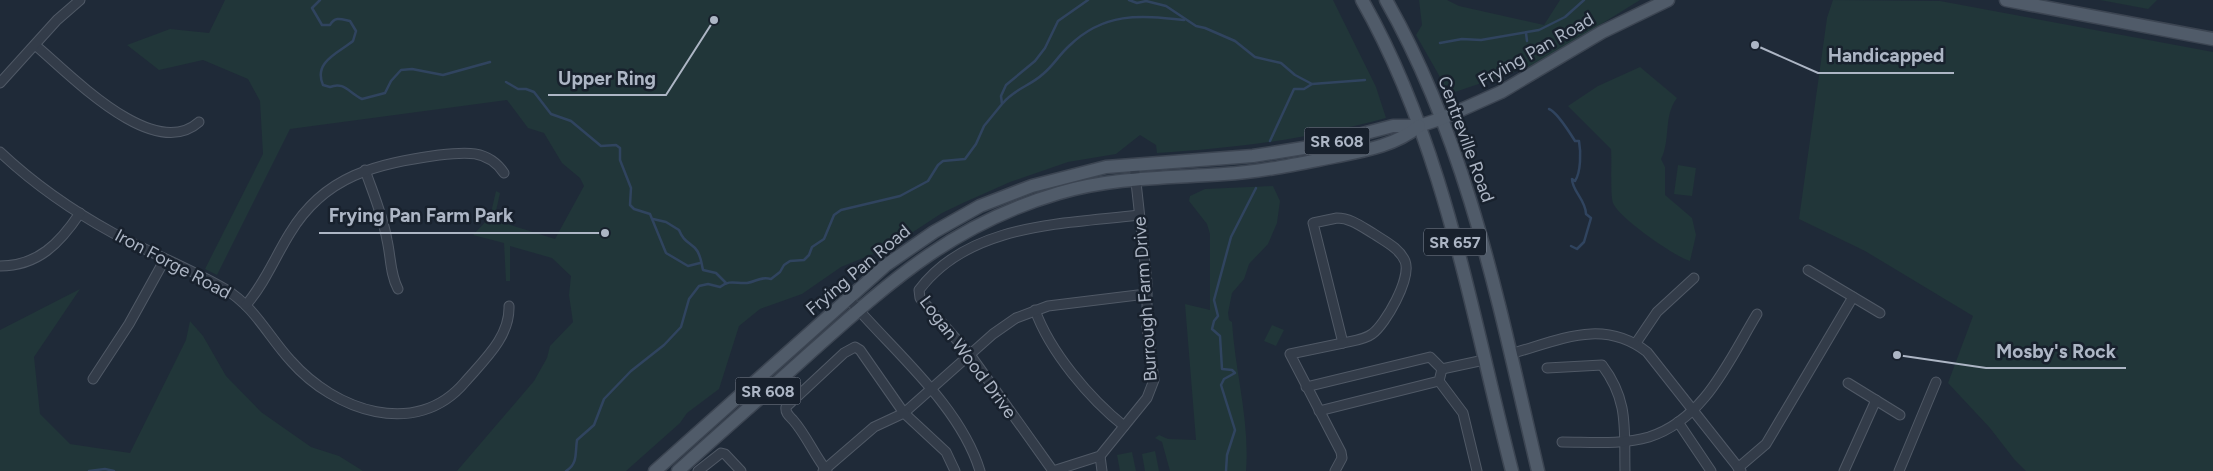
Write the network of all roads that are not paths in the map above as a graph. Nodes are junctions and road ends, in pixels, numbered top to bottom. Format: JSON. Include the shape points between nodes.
{"nodes":[{"id":1,"x":80,"y":0,"type":"edge"},
{"id":2,"x":1362,"y":0,"type":"edge"},
{"id":3,"x":1386,"y":0,"type":"edge"},
{"id":4,"x":1668,"y":0,"type":"edge"},
{"id":5,"x":2006,"y":0,"type":"edge"},
{"id":6,"x":2213,"y":32,"type":"edge"},
{"id":7,"x":2188,"y":34,"type":"junction"},
{"id":8,"x":2213,"y":39,"type":"edge"},
{"id":9,"x":35,"y":45,"type":"junction"},
{"id":10,"x":0,"y":83,"type":"edge"},
{"id":11,"x":1443,"y":118,"type":"junction"},
{"id":12,"x":199,"y":122,"type":"dead end"},
{"id":13,"x":1420,"y":126,"type":"junction"},
{"id":14,"x":0,"y":152,"type":"edge"},
{"id":15,"x":1134,"y":164,"type":"junction"},
{"id":16,"x":365,"y":170,"type":"junction"},
{"id":17,"x":504,"y":173,"type":"dead end"},
{"id":18,"x":1135,"y":179,"type":"junction"},
{"id":19,"x":80,"y":213,"type":"junction"},
{"id":20,"x":1139,"y":215,"type":"junction"},
{"id":21,"x":165,"y":259,"type":"junction"},
{"id":22,"x":0,"y":266,"type":"edge"},
{"id":23,"x":1808,"y":270,"type":"dead end"},
{"id":24,"x":1694,"y":278,"type":"dead end"},
{"id":25,"x":398,"y":289,"type":"dead end"},
{"id":26,"x":1146,"y":294,"type":"junction"},
{"id":27,"x":1853,"y":297,"type":"junction"},
{"id":28,"x":848,"y":298,"type":"junction"},
{"id":29,"x":246,"y":305,"type":"junction"},
{"id":30,"x":509,"y":306,"type":"dead end"},
{"id":31,"x":858,"y":310,"type":"junction"},
{"id":32,"x":1035,"y":310,"type":"junction"},
{"id":33,"x":1880,"y":313,"type":"dead end"},
{"id":34,"x":1756,"y":314,"type":"dead end"},
{"id":35,"x":1343,"y":343,"type":"junction"},
{"id":36,"x":1636,"y":343,"type":"junction"},
{"id":37,"x":1510,"y":354,"type":"junction"},
{"id":38,"x":971,"y":356,"type":"junction"},
{"id":39,"x":1484,"y":360,"type":"junction"},
{"id":40,"x":1547,"y":368,"type":"dead end"},
{"id":41,"x":1442,"y":369,"type":"junction"},
{"id":42,"x":93,"y":378,"type":"dead end"},
{"id":43,"x":1439,"y":381,"type":"junction"},
{"id":44,"x":1936,"y":382,"type":"dead end"},
{"id":45,"x":1848,"y":383,"type":"dead end"},
{"id":46,"x":1306,"y":387,"type":"junction"},
{"id":47,"x":931,"y":391,"type":"junction"},
{"id":48,"x":1876,"y":400,"type":"junction"},
{"id":49,"x":1693,"y":410,"type":"junction"},
{"id":50,"x":1319,"y":411,"type":"junction"},
{"id":51,"x":904,"y":413,"type":"junction"},
{"id":52,"x":1900,"y":415,"type":"dead end"},
{"id":53,"x":1678,"y":422,"type":"junction"},
{"id":54,"x":1124,"y":426,"type":"junction"},
{"id":55,"x":1624,"y":441,"type":"junction"},
{"id":56,"x":1562,"y":442,"type":"dead end"},
{"id":57,"x":1100,"y":456,"type":"junction"},
{"id":58,"x":1739,"y":469,"type":"edge"},
{"id":59,"x":825,"y":470,"type":"edge"},
{"id":60,"x":655,"y":471,"type":"edge"},
{"id":61,"x":678,"y":471,"type":"edge"},
{"id":62,"x":698,"y":471,"type":"edge"},
{"id":63,"x":741,"y":471,"type":"edge"},
{"id":64,"x":955,"y":471,"type":"edge"},
{"id":65,"x":980,"y":471,"type":"edge"},
{"id":66,"x":1053,"y":471,"type":"edge"},
{"id":67,"x":1102,"y":471,"type":"edge"},
{"id":68,"x":1335,"y":471,"type":"edge"},
{"id":69,"x":1477,"y":471,"type":"edge"},
{"id":70,"x":1512,"y":471,"type":"edge"},
{"id":71,"x":1538,"y":471,"type":"edge"},
{"id":72,"x":1625,"y":471,"type":"edge"},
{"id":73,"x":1711,"y":471,"type":"edge"},
{"id":74,"x":1844,"y":471,"type":"edge"},
{"id":75,"x":1899,"y":471,"type":"edge"}],
"edges":[{"from":1,"to":9,"type":"street"},
{"from":2,"to":13,"type":"main road","number":"SR 657","via":[[1407,91]]},
{"from":3,"to":11,"type":"main road","name":"Centreville Road","number":"SR 657"},
{"from":4,"to":11,"type":"main road","name":"Frying Pan Road","number":"SR 608","via":[[1602,32],[1514,85]]},
{"from":5,"to":7,"type":"main road"},
{"from":6,"to":7,"type":"main road"},
{"from":7,"to":8,"type":"main road"},
{"from":9,"to":10,"type":"street"},
{"from":9,"to":12,"type":"street","via":[[108,107],[131,121],[174,133],[188,130]]},
{"from":11,"to":13,"type":"main road","name":"Frying Pan Road","number":"SR 608"},
{"from":11,"to":37,"type":"main road","name":"Centreville Road","number":"SR 657","via":[[1478,224]]},
{"from":13,"to":15,"type":"main road","name":"Frying Pan Road","number":"SR 608","via":[[1393,126],[1316,146],[1260,155]]},
{"from":13,"to":18,"type":"main road","name":"Frying Pan Road","number":"SR 608","via":[[1405,138],[1379,146],[1280,167],[1226,174]]},
{"from":13,"to":39,"type":"main road","number":"SR 657","via":[[1449,220]]},
{"from":14,"to":19,"type":"street","name":"Iron Forge Road","via":[[50,194]]},
{"from":15,"to":18,"type":"street","name":"Burrough Farm Drive"},
{"from":15,"to":28,"type":"main road","name":"Frying Pan Road","number":"SR 608","via":[[1062,177],[980,206],[916,243]]},
{"from":16,"to":17,"type":"street","via":[[403,160],[460,152],[486,156]]},
{"from":16,"to":25,"type":"street","via":[[380,209],[392,274]]},
{"from":16,"to":29,"type":"street","via":[[332,186],[304,212]]},
{"from":18,"to":20,"type":"street","name":"Burrough Farm Drive"},
{"from":18,"to":31,"type":"main road","name":"Frying Pan Road","number":"SR 608","via":[[1060,193],[982,223],[916,262]]},
{"from":19,"to":21,"type":"street","name":"Iron Forge Road"},
{"from":19,"to":22,"type":"street","via":[[64,236],[39,257]]},
{"from":20,"to":26,"type":"street","name":"Burrough Farm Drive"},
{"from":20,"to":38,"type":"street","name":"Logan Wood Drive","via":[[1016,231],[967,250],[948,262],[922,286],[920,298]]},
{"from":21,"to":29,"type":"street","name":"Iron Forge Road","via":[[226,290]]},
{"from":21,"to":42,"type":"street","via":[[129,324]]},
{"from":23,"to":27,"type":"street"},
{"from":24,"to":36,"type":"street","via":[[1657,312]]},
{"from":26,"to":32,"type":"street"},
{"from":26,"to":54,"type":"street","name":"Burrough Farm Drive","via":[[1154,380],[1147,398]]},
{"from":27,"to":33,"type":"street"},
{"from":27,"to":58,"type":"street","via":[[1766,444]]},
{"from":28,"to":31,"type":"street"},
{"from":28,"to":60,"type":"main road","name":"Frying Pan Road","number":"SR 608"},
{"from":29,"to":30,"type":"street","name":"Iron Forge Road","via":[[291,361],[315,383],[352,405],[393,415],[430,408],[460,389],[502,337],[508,322]]},
{"from":31,"to":47,"type":"street"},
{"from":31,"to":61,"type":"main road","name":"Frying Pan Road","number":"SR 608"},
{"from":32,"to":38,"type":"street","via":[[993,334]]},
{"from":32,"to":54,"type":"street","via":[[1044,331],[1072,372],[1105,411]]},
{"from":34,"to":49,"type":"street","via":[[1708,396]]},
{"from":35,"to":35,"type":"street","via":[[1370,336],[1378,329],[1403,288],[1407,271],[1406,262],[1398,250],[1345,218],[1313,223]]},
{"from":35,"to":46,"type":"street","via":[[1290,354]]},
{"from":36,"to":37,"type":"street","via":[[1610,335],[1586,333]]},
{"from":36,"to":49,"type":"street","via":[[1647,352]]},
{"from":37,"to":71,"type":"main road","name":"Centreville Road","number":"SR 657"},
{"from":38,"to":47,"type":"street"},
{"from":38,"to":66,"type":"street","name":"Logan Wood Drive"},
{"from":39,"to":41,"type":"street"},
{"from":39,"to":70,"type":"main road","number":"SR 657"},
{"from":40,"to":55,"type":"street","via":[[1602,365],[1615,382],[1623,404]]},
{"from":41,"to":43,"type":"street"},
{"from":41,"to":46,"type":"street","via":[[1430,357]]},
{"from":43,"to":50,"type":"street"},
{"from":43,"to":69,"type":"street","via":[[1463,414]]},
{"from":44,"to":75,"type":"street"},
{"from":45,"to":48,"type":"street"},
{"from":46,"to":50,"type":"street"},
{"from":47,"to":51,"type":"street"},
{"from":47,"to":65,"type":"street","via":[[959,424]]},
{"from":48,"to":52,"type":"street"},
{"from":48,"to":74,"type":"street"},
{"from":49,"to":53,"type":"street"},
{"from":49,"to":58,"type":"street"},
{"from":50,"to":68,"type":"street","via":[[1342,458]]},
{"from":51,"to":59,"type":"street","via":[[874,427]]},
{"from":51,"to":59,"type":"street","via":[[860,350],[855,347],[849,349],[786,407],[787,414],[803,432]]},
{"from":51,"to":64,"type":"street","via":[[946,452]]},
{"from":53,"to":55,"type":"street","via":[[1649,437]]},
{"from":53,"to":73,"type":"street"},
{"from":54,"to":57,"type":"street","name":"Burrough Farm Drive"},
{"from":55,"to":56,"type":"street"},
{"from":55,"to":72,"type":"street"},
{"from":57,"to":66,"type":"street"},
{"from":57,"to":67,"type":"street"},
{"from":62,"to":63,"type":"street","via":[[721,453]]}]}
